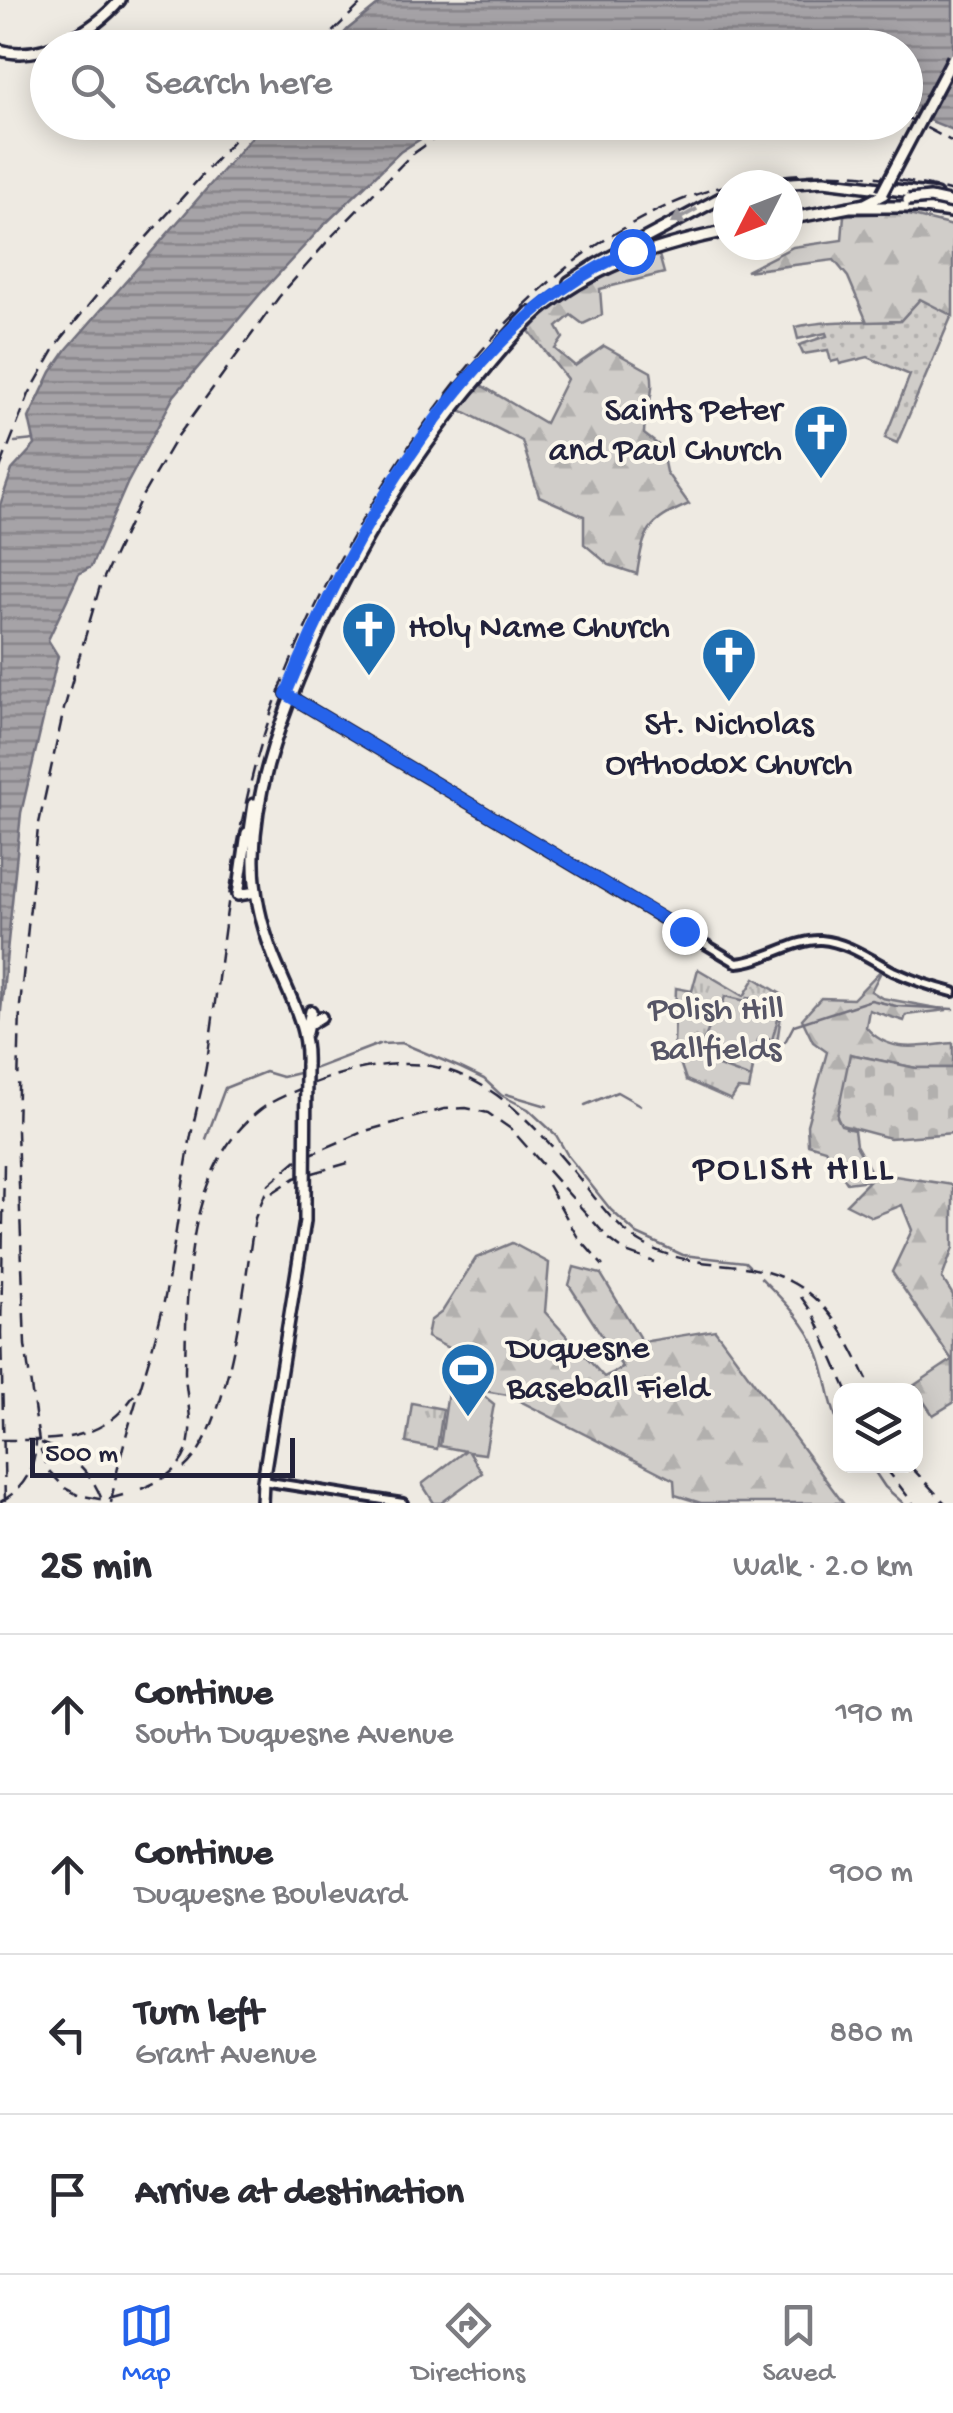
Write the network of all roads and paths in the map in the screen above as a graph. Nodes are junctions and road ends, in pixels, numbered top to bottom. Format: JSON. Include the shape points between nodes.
{"nodes":[{"id":1,"x":120,"y":0,"type":"edge"},
{"id":2,"x":88,"y":30,"type":"edge"},
{"id":3,"x":0,"y":50,"type":"edge"},
{"id":4,"x":30,"y":50,"type":"edge"},
{"id":5,"x":953,"y":62,"type":"edge"},
{"id":6,"x":923,"y":121,"type":"edge"},
{"id":7,"x":913,"y":140,"type":"edge"},
{"id":8,"x":803,"y":181,"type":"edge"},
{"id":9,"x":803,"y":186,"type":"edge"},
{"id":10,"x":887,"y":192,"type":"junction"},
{"id":11,"x":713,"y":201,"type":"edge"},
{"id":12,"x":953,"y":206,"type":"edge"},
{"id":13,"x":849,"y":208,"type":"junction"},
{"id":14,"x":803,"y":213,"type":"edge"},
{"id":15,"x":803,"y":214,"type":"edge"},
{"id":16,"x":713,"y":231,"type":"edge"},
{"id":17,"x":713,"y":233,"type":"edge"},
{"id":18,"x":569,"y":283,"type":"junction"},
{"id":19,"x":288,"y":695,"type":"junction"},
{"id":20,"x":255,"y":813,"type":"junction"},
{"id":21,"x":253,"y":892,"type":"junction"},
{"id":22,"x":953,"y":992,"type":"edge"},
{"id":23,"x":296,"y":1010,"type":"junction"},
{"id":24,"x":307,"y":1030,"type":"junction"},
{"id":25,"x":306,"y":1061,"type":"junction"},
{"id":26,"x":263,"y":1481,"type":"junction"},
{"id":27,"x":262,"y":1503,"type":"edge"},
{"id":28,"x":403,"y":1503,"type":"edge"}],
"edges":[{"from":1,"to":2,"type":"main road"},
{"from":3,"to":4,"type":"main road"},
{"from":5,"to":6,"type":"main road","bridge":true},
{"from":7,"to":10,"type":"main road","bridge":true},
{"from":8,"to":12,"type":"main road","via":[[862,183]]},
{"from":9,"to":12,"type":"main road","via":[[874,188]]},
{"from":10,"to":12,"type":"main road","bridge":true,"via":[[897,200],[930,198]]},
{"from":10,"to":13,"type":"main road"},
{"from":10,"to":14,"type":"main road"},
{"from":11,"to":18,"type":"main road","one_way":true},
{"from":12,"to":13,"type":"main road"},
{"from":13,"to":15,"type":"main road"},
{"from":16,"to":18,"type":"main road","via":[[632,251]]},
{"from":17,"to":19,"type":"main road","via":[[616,262],[546,306],[506,345],[395,488]]},
{"from":18,"to":19,"type":"main road","via":[[476,370],[392,484],[340,574]]},
{"from":19,"to":20,"type":"main road"},
{"from":19,"to":22,"type":"street","via":[[737,964],[823,940]]},
{"from":20,"to":21,"type":"main road"},
{"from":20,"to":21,"type":"main road","via":[[238,895]]},
{"from":21,"to":23,"type":"main road"},
{"from":21,"to":25,"type":"main road","via":[[262,939]]},
{"from":23,"to":24,"type":"main road"},
{"from":23,"to":24,"type":"main road","via":[[314,1012]]},
{"from":24,"to":25,"type":"main road"},
{"from":25,"to":26,"type":"main road","bridge":true,"via":[[306,1200]]},
{"from":26,"to":27,"type":"main road"},
{"from":26,"to":28,"type":"street"}]}
